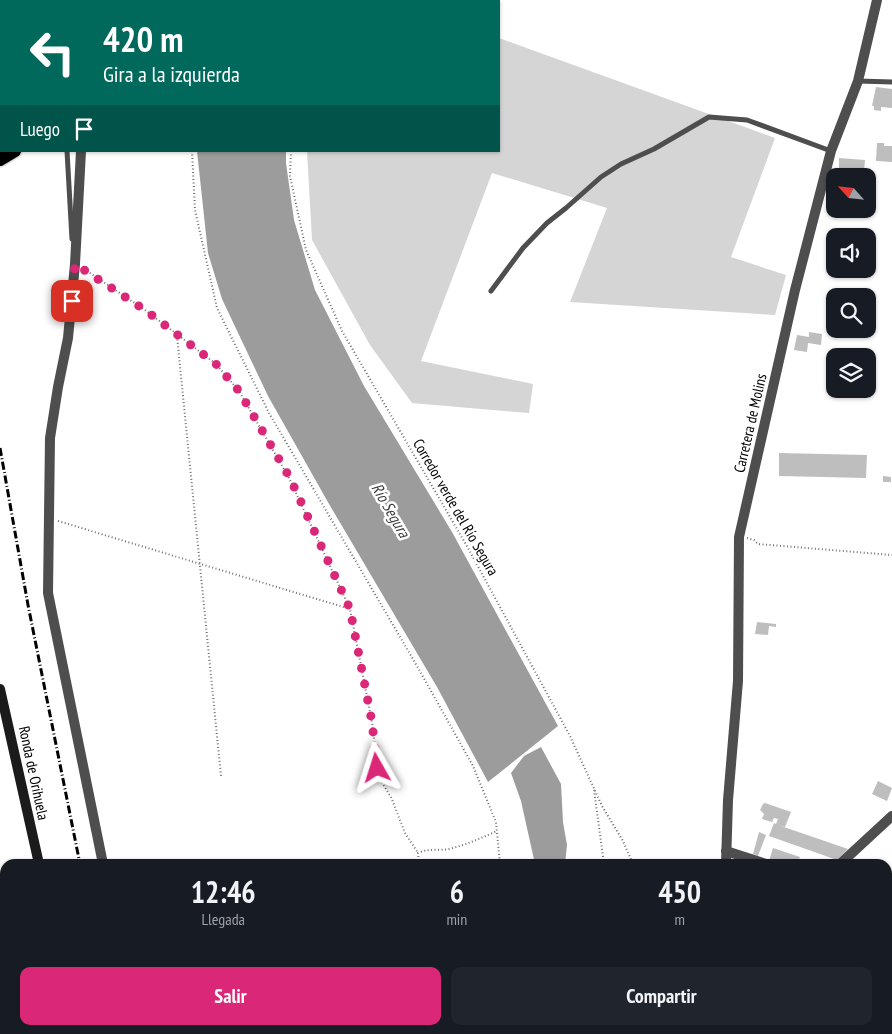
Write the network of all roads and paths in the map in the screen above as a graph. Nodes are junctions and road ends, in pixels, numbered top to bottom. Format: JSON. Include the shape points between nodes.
{"nodes":[{"id":1,"x":877,"y":0,"type":"edge"},
{"id":2,"x":858,"y":81,"type":"junction"},
{"id":3,"x":892,"y":82,"type":"edge"},
{"id":4,"x":831,"y":151,"type":"junction"},
{"id":5,"x":13,"y":152,"type":"edge"},
{"id":6,"x":67,"y":152,"type":"edge"},
{"id":7,"x":81,"y":152,"type":"edge"},
{"id":8,"x":192,"y":152,"type":"edge"},
{"id":9,"x":291,"y":152,"type":"edge"},
{"id":10,"x":0,"y":160,"type":"edge"},
{"id":11,"x":75,"y":264,"type":"junction"},
{"id":12,"x":491,"y":291,"type":"dead end"},
{"id":13,"x":177,"y":334,"type":"junction"},
{"id":14,"x":49,"y":518,"type":"junction"},
{"id":15,"x":739,"y":537,"type":"junction"},
{"id":16,"x":892,"y":555,"type":"edge"},
{"id":17,"x":199,"y":564,"type":"junction"},
{"id":18,"x":350,"y":609,"type":"junction"},
{"id":19,"x":0,"y":689,"type":"edge"},
{"id":20,"x":221,"y":776,"type":"dead end"},
{"id":21,"x":594,"y":788,"type":"junction"},
{"id":22,"x":892,"y":816,"type":"edge"},
{"id":23,"x":497,"y":831,"type":"junction"},
{"id":24,"x":726,"y":851,"type":"junction"},
{"id":25,"x":418,"y":853,"type":"junction"},
{"id":26,"x":38,"y":859,"type":"edge"},
{"id":27,"x":102,"y":859,"type":"edge"},
{"id":28,"x":419,"y":859,"type":"edge"},
{"id":29,"x":500,"y":859,"type":"edge"},
{"id":30,"x":603,"y":859,"type":"edge"},
{"id":31,"x":630,"y":859,"type":"edge"},
{"id":32,"x":726,"y":859,"type":"edge"},
{"id":33,"x":751,"y":859,"type":"edge"},
{"id":34,"x":845,"y":859,"type":"edge"}],
"edges":[{"from":1,"to":2,"type":"street","name":"Carretera de Molins"},
{"from":2,"to":3,"type":"lane"},
{"from":2,"to":4,"type":"street","name":"Carretera de Molins"},
{"from":4,"to":12,"type":"lane","via":[[748,120],[709,117],[601,177],[547,223],[523,248]]},
{"from":4,"to":15,"type":"street","name":"Carretera de Molins","via":[[795,290]]},
{"from":5,"to":10,"type":"main road"},
{"from":6,"to":11,"type":"lane"},
{"from":7,"to":11,"type":"street"},
{"from":8,"to":23,"type":"path","via":[[195,210],[217,308],[269,413],[472,766]]},
{"from":9,"to":21,"type":"path","name":"Corredor verde del Río Segura","via":[[290,176],[306,250],[342,331],[468,548],[570,736]]},
{"from":11,"to":13,"type":"path"},
{"from":11,"to":14,"type":"street","via":[[68,338],[50,438]]},
{"from":13,"to":17,"type":"path"},
{"from":13,"to":18,"type":"path","via":[[216,364],[239,391],[290,478]]},
{"from":14,"to":17,"type":"path"},
{"from":14,"to":27,"type":"street","via":[[48,593]]},
{"from":15,"to":16,"type":"path","via":[[758,544]]},
{"from":15,"to":24,"type":"street","name":"Carretera de Molins","via":[[738,681]]},
{"from":17,"to":18,"type":"path"},
{"from":17,"to":20,"type":"path"},
{"from":18,"to":25,"type":"path","via":[[372,722],[378,778],[392,797],[405,833]]},
{"from":19,"to":26,"type":"main road","name":"Ronda de Orihuela"},
{"from":21,"to":30,"type":"path"},
{"from":21,"to":31,"type":"path","name":"Corredor verde del Río Segura"},
{"from":22,"to":34,"type":"street"},
{"from":23,"to":25,"type":"path","via":[[446,850],[427,849]]},
{"from":23,"to":29,"type":"path"},
{"from":24,"to":32,"type":"street","name":"Carretera de Molins"},
{"from":24,"to":33,"type":"street"},
{"from":25,"to":28,"type":"path"}]}
